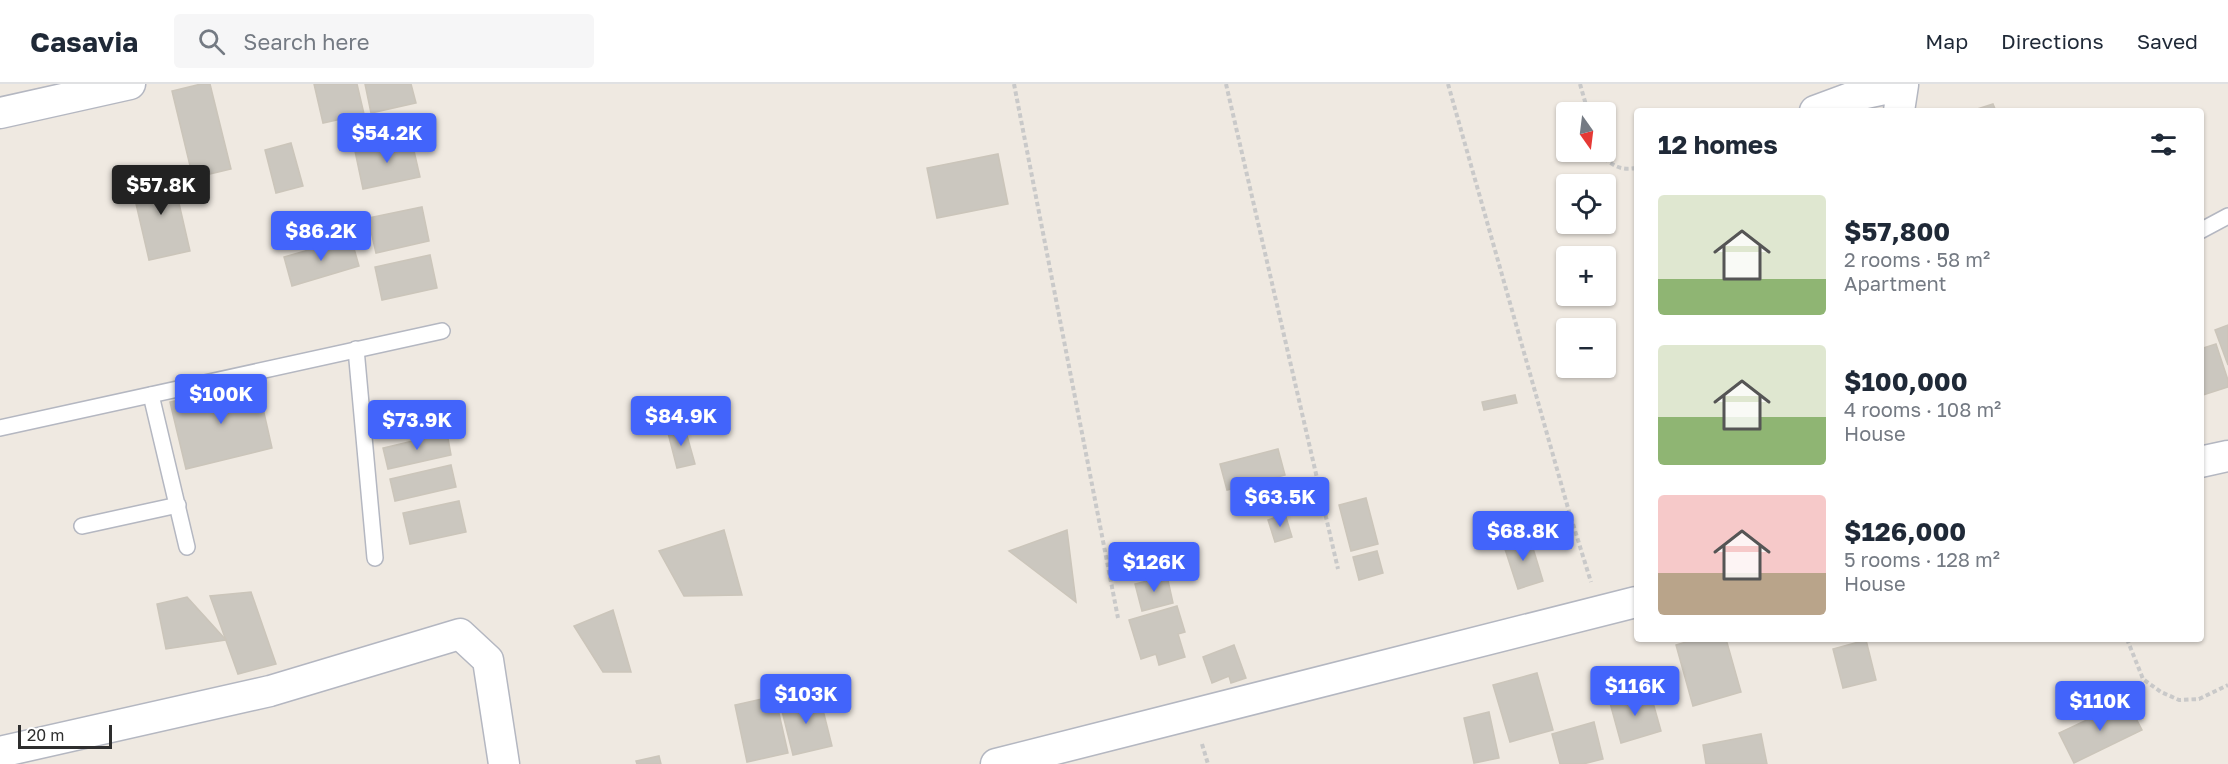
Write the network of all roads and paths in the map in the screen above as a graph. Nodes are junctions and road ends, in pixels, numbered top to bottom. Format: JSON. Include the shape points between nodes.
{"nodes":[{"id":1,"x":130,"y":84,"type":"edge"},
{"id":2,"x":1014,"y":84,"type":"edge"},
{"id":3,"x":1226,"y":84,"type":"edge"},
{"id":4,"x":1448,"y":84,"type":"edge"},
{"id":5,"x":1580,"y":84,"type":"edge"},
{"id":6,"x":1902,"y":93,"type":"edge"},
{"id":7,"x":1585,"y":102,"type":"edge"},
{"id":8,"x":1823,"y":108,"type":"edge"},
{"id":9,"x":0,"y":113,"type":"edge"},
{"id":10,"x":1609,"y":162,"type":"edge"},
{"id":11,"x":1634,"y":168,"type":"edge"},
{"id":12,"x":2228,"y":216,"type":"edge"},
{"id":13,"x":2204,"y":229,"type":"edge"},
{"id":14,"x":442,"y":331,"type":"dead end"},
{"id":15,"x":356,"y":350,"type":"junction"},
{"id":16,"x":151,"y":395,"type":"junction"},
{"id":17,"x":0,"y":428,"type":"edge"},
{"id":18,"x":2228,"y":456,"type":"edge"},
{"id":19,"x":2204,"y":461,"type":"edge"},
{"id":20,"x":178,"y":505,"type":"junction"},
{"id":21,"x":82,"y":526,"type":"dead end"},
{"id":22,"x":187,"y":548,"type":"dead end"},
{"id":23,"x":375,"y":558,"type":"dead end"},
{"id":24,"x":1338,"y":569,"type":"dead end"},
{"id":25,"x":1634,"y":603,"type":"edge"},
{"id":26,"x":1600,"y":612,"type":"junction"},
{"id":27,"x":1118,"y":618,"type":"dead end"},
{"id":28,"x":2128,"y":642,"type":"edge"},
{"id":29,"x":2228,"y":685,"type":"edge"},
{"id":30,"x":0,"y":752,"type":"edge"},
{"id":31,"x":504,"y":764,"type":"edge"},
{"id":32,"x":996,"y":764,"type":"edge"}],
"edges":[{"from":1,"to":9,"type":"street"},
{"from":2,"to":27,"type":"path"},
{"from":3,"to":24,"type":"path"},
{"from":4,"to":26,"type":"path"},
{"from":5,"to":7,"type":"path"},
{"from":6,"to":8,"type":"street","via":[[1861,94]]},
{"from":10,"to":11,"type":"path","via":[[1617,168]]},
{"from":12,"to":13,"type":"lane"},
{"from":14,"to":15,"type":"lane"},
{"from":15,"to":16,"type":"lane"},
{"from":15,"to":23,"type":"lane"},
{"from":16,"to":17,"type":"lane"},
{"from":16,"to":20,"type":"lane"},
{"from":18,"to":19,"type":"street"},
{"from":20,"to":21,"type":"lane"},
{"from":20,"to":22,"type":"lane"},
{"from":25,"to":26,"type":"street"},
{"from":26,"to":32,"type":"street"},
{"from":28,"to":29,"type":"path","via":[[2143,679],[2179,700],[2199,699]]},
{"from":30,"to":31,"type":"street","via":[[270,691],[460,634],[488,660]]}]}
